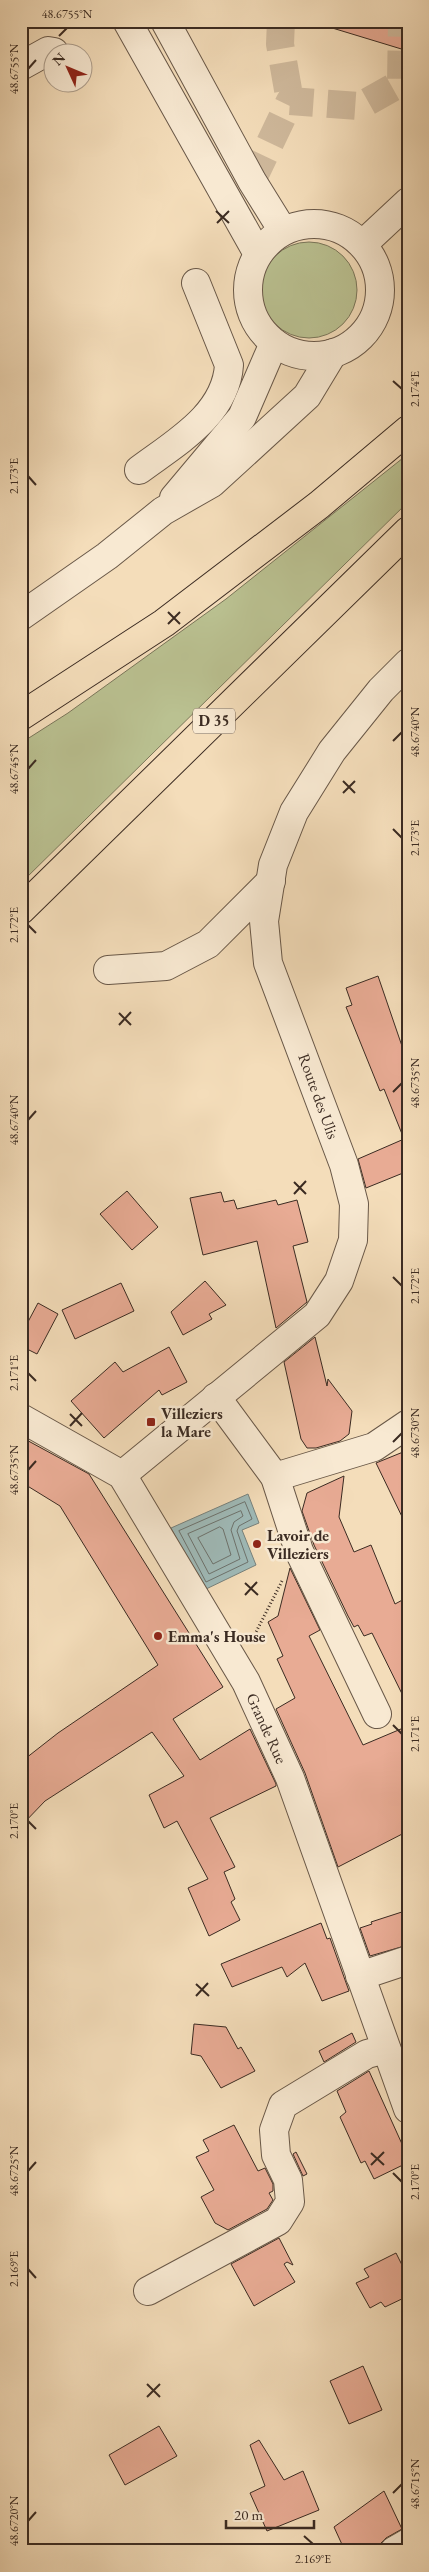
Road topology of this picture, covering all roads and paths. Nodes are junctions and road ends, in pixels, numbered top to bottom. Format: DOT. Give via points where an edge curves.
graph roads {
  1 [pos="127,21"];
  2 [pos="165,21"];
  3 [pos="42,54"];
  4 [pos="21,66"];
  5 [pos="408,202"];
  6 [pos="283,230"];
  7 [pos="363,244"];
  8 [pos="258,254"];
  9 [pos="196,283"];
  10 [pos="274,343"];
  11 [pos="333,354"];
  12 [pos="408,430"];
  13 [pos="139,470"];
  14 [pos="164,511"];
  15 [pos="408,531"];
  16 [pos="21,616"];
  17 [pos="408,663"];
  18 [pos="21,716"];
  19 [pos="270,881"];
  20 [pos="21,910"];
  21 [pos="108,970"];
  22 [pos="216,1397"];
  23 [pos="21,1418"];
  24 [pos="408,1424"];
  25 [pos="122,1475"];
  26 [pos="275,1477"];
  27 [pos="299,1551"];
  28 [pos="246,1682"];
  29 [pos="377,1714"];
  30 [pos="408,1960"];
  31 [pos="360,1976"];
  32 [pos="386,2048"];
  33 [pos="408,2109"];
  34 [pos="148,2291"];
  35 [pos="408,2543"];
  36 [pos="394,2551"];
  1 -- 8 [label="street"];
  2 -- 6 [label="street" via="252,181"];
  3 -- 4 [label="street"];
  5 -- 7 [label="street"];
  6 -- 7 [label="street" via="304,224 325,224 346,231"];
  6 -- 8 [label="street"];
  7 -- 11 [label="street" via="374,260 380,278 380,298 375,316 358,339"];
  8 -- 10 [label="street" via="250,272 251,312 260,329"];
  9 -- 13 [label="street" via="229,365 228,378 222,394 194,428"];
  10 -- 11 [label="street" via="292,352 313,356"];
  10 -- 14 [label="street" via="242,417"];
  11 -- 14 [label="street" via="307,396 212,483"];
  12 -- 18 [label="main road" via="319,505 164,623"];
  14 -- 16 [label="street" via="107,556"];
  15 -- 20 [label="main road, D 35"];
  17 -- 19 [label="street, Route des Ulis" via="381,690 332,751 294,812"];
  19 -- 21 [label="street" via="208,944 166,966"];
  19 -- 22 [label="street, Route des Ulis" via="264,921 268,963 344,1164 354,1204 353,1240 339,1281 317,1315"];
  22 -- 25 [label="street, Route des Ulis"];
  22 -- 26 [label="street"];
  23 -- 25 [label="street, Grande Rue"];
  24 -- 26 [label="street" via="374,1447"];
  25 -- 28 [label="street, Grande Rue"];
  26 -- 27 [label="street"];
  27 -- 28 [label="path" via="262,1617 248,1650"];
  27 -- 29 [label="street"];
  28 -- 31 [label="street, Grande Rue" via="290,1778"];
  30 -- 31 [label="street"];
  31 -- 32 [label="street, Grande Rue"];
  32 -- 33 [label="street, Grande Rue"];
  32 -- 34 [label="street" via="367,2054 283,2106 274,2130 276,2155 288,2180 290,2202 278,2221"];
  35 -- 36 [label="street"];
}
